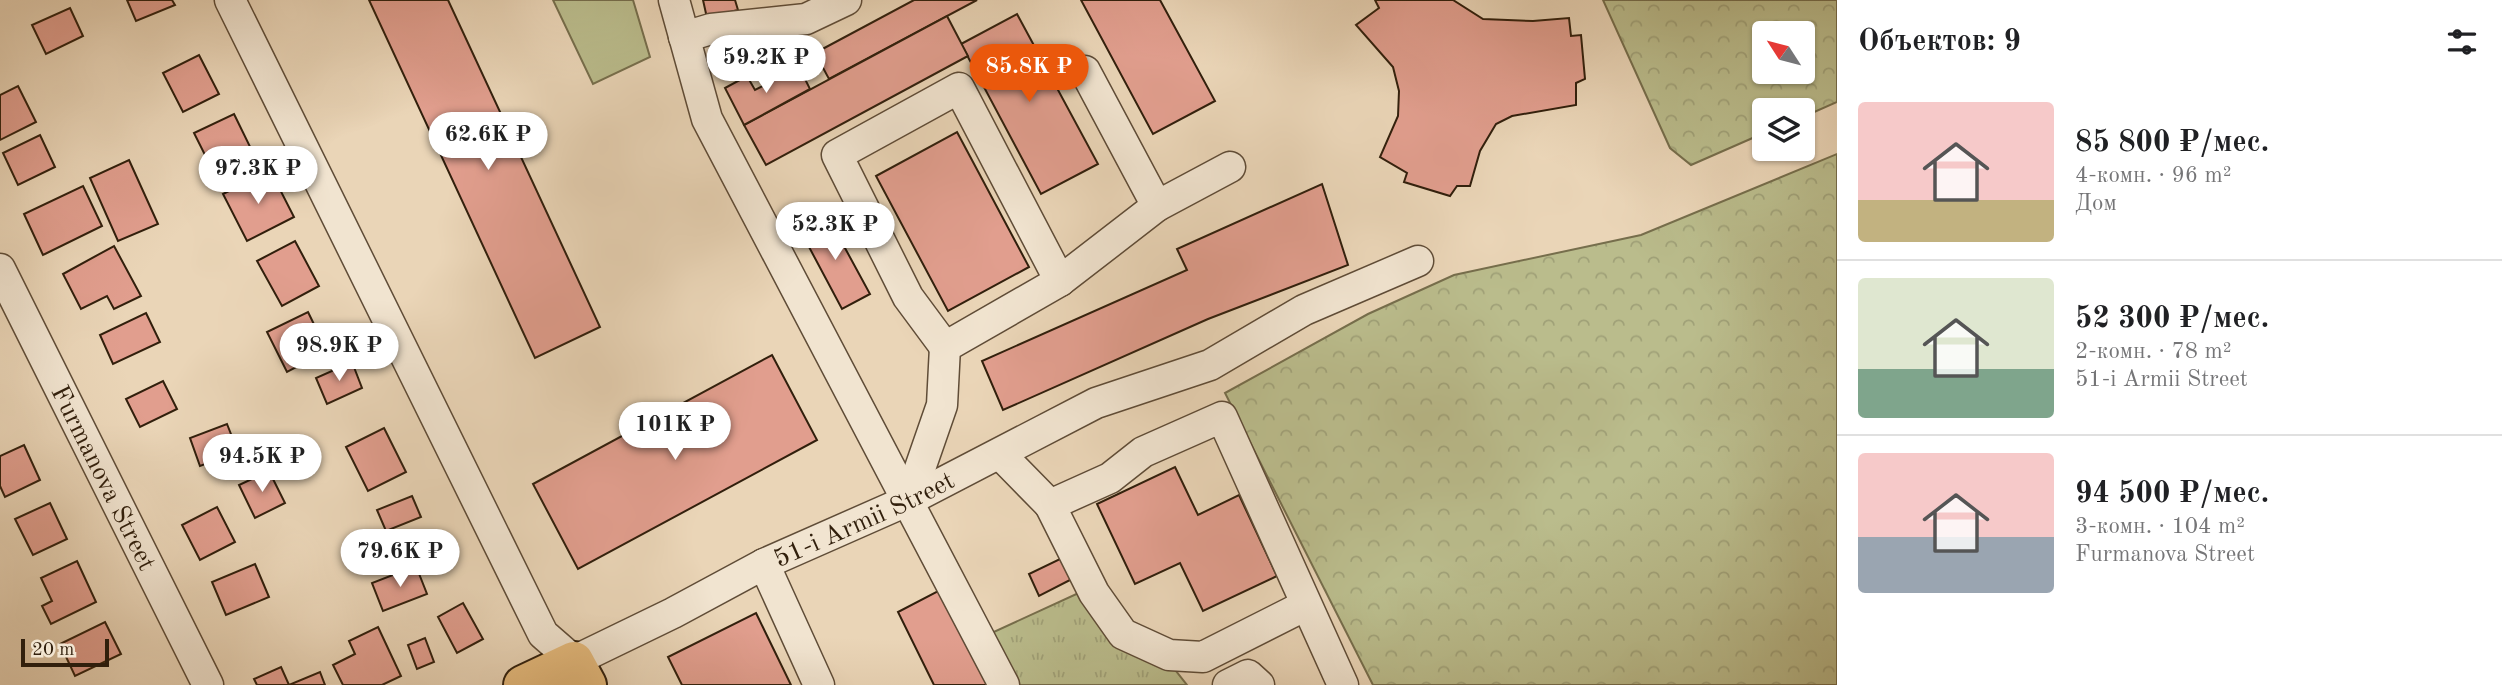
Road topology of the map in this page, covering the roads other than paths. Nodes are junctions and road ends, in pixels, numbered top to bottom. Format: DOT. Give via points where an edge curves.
graph roads {
  1 [pos="230,0"];
  2 [pos="674,0"];
  3 [pos="846,0"];
  4 [pos="803,9"];
  5 [pos="684,37"];
  6 [pos="1085,71"];
  7 [pos="1230,167"];
  8 [pos="1157,206"];
  9 [pos="1418,261"];
  10 [pos="0,269"];
  11 [pos="1060,281"];
  12 [pos="944,347"];
  13 [pos="1000,454"];
  14 [pos="909,500"];
  15 [pos="1050,505"];
  16 [pos="764,564"];
  17 [pos="1307,605"];
  18 [pos="580,673"];
  19 [pos="208,685"];
  20 [pos="523,685"];
  21 [pos="819,685"];
  22 [pos="1004,685"];
  23 [pos="1228,685"];
  24 [pos="1259,685"];
  25 [pos="1343,685"];
  1 -- 18 [label="street" via="543,634"];
  2 -- 5 [label="street"];
  3 -- 4 [label="street"];
  4 -- 5 [label="street"];
  5 -- 14 [label="street" via="707,119"];
  6 -- 8 [label="street"];
  7 -- 8 [label="street"];
  8 -- 11 [label="street"];
  9 -- 13 [label="street, 51-i Armii Street" via="1304,310 1210,365 1096,404"];
  10 -- 19 [label="street, Furmanova Street"];
  11 -- 12 [label="street"];
  11 -- 12 [label="street" via="959,88 837,155 908,298"];
  12 -- 14 [label="street" via="942,405"];
  13 -- 14 [label="street, 51-i Armii Street"];
  13 -- 15 [label="street"];
  14 -- 16 [label="street, 51-i Armii Street"];
  14 -- 22 [label="street"];
  15 -- 17 [label="street" via="1094,593 1123,634 1169,655 1203,657"];
  15 -- 17 [label="street" via="1110,478 1143,452 1222,417"];
  16 -- 18 [label="street, 51-i Armii Street" via="673,613"];
  16 -- 21 [label="street"];
  17 -- 25 [label="street"];
  18 -- 20 [label="main road, 51-i Armii Street"];
  23 -- 24 [label="street" via="1248,675"];
}
